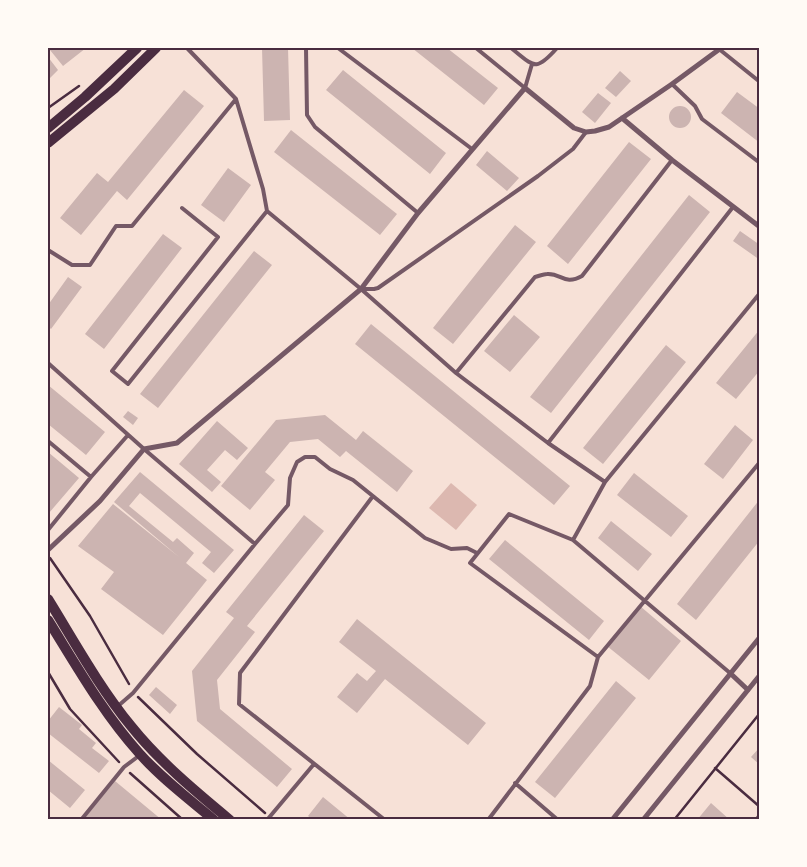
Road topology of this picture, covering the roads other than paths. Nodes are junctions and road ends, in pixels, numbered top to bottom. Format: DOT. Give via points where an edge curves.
graph roads {
  1 [pos="136,48"];
  2 [pos="156,48"];
  3 [pos="187,48"];
  4 [pos="306,48"];
  5 [pos="338,48"];
  6 [pos="476,48"];
  7 [pos="511,48"];
  8 [pos="556,48"];
  9 [pos="720,48"];
  10 [pos="532,64"];
  11 [pos="760,82"];
  12 [pos="672,84"];
  13 [pos="525,88"];
  14 [pos="236,99"];
  15 [pos="622,118"];
  16 [pos="48,128"];
  17 [pos="586,132"];
  18 [pos="48,143"];
  19 [pos="472,149"];
  20 [pos="672,160"];
  21 [pos="760,163"];
  22 [pos="733,207"];
  23 [pos="182,208"];
  24 [pos="267,211"];
  25 [pos="418,213"];
  26 [pos="760,227"];
  27 [pos="48,250"];
  28 [pos="361,289"];
  29 [pos="760,293"];
  30 [pos="48,363"];
  31 [pos="456,373"];
  32 [pos="128,435"];
  33 [pos="48,441"];
  34 [pos="548,442"];
  35 [pos="144,450"];
  36 [pos="760,462"];
  37 [pos="91,477"];
  38 [pos="605,482"];
  39 [pos="373,496"];
  40 [pos="48,530"];
  41 [pos="573,540"];
  42 [pos="255,544"];
  43 [pos="48,550"];
  44 [pos="477,553"];
  45 [pos="48,599"];
  46 [pos="643,601"];
  47 [pos="48,620"];
  48 [pos="760,637"];
  49 [pos="598,657"];
  50 [pos="730,673"];
  51 [pos="760,675"];
  52 [pos="748,690"];
  53 [pos="116,708"];
  54 [pos="140,754"];
  55 [pos="314,764"];
  56 [pos="515,783"];
  57 [pos="760,815"];
  58 [pos="269,818"];
  59 [pos="213,819"];
  60 [pos="81,820"];
  61 [pos="230,820"];
  62 [pos="385,820"];
  63 [pos="488,820"];
  64 [pos="558,820"];
  65 [pos="612,820"];
  66 [pos="643,820"];
  67 [pos="756,820"];
  1 -- 16 [label="main road"];
  2 -- 18 [label="main road" via="114,89"];
  3 -- 14 [label="lane"];
  4 -- 25 [label="lane" via="307,114 315,127"];
  5 -- 19 [label="lane"];
  6 -- 13 [label="lane"];
  7 -- 10 [label="lane"];
  8 -- 10 [label="lane" via="545,61"];
  9 -- 11 [label="lane"];
  9 -- 12 [label="street"];
  10 -- 13 [label="lane"];
  12 -- 15 [label="street"];
  12 -- 21 [label="lane" via="695,106 702,119"];
  13 -- 17 [label="street" via="574,128"];
  13 -- 19 [label="street"];
  14 -- 24 [label="lane"];
  14 -- 27 [label="lane" via="132,226 116,226 90,265 72,265"];
  15 -- 17 [label="street" via="609,127"];
  15 -- 20 [label="street"];
  17 -- 28 [label="lane" via="574,149 394,277 374,289"];
  19 -- 25 [label="street"];
  20 -- 22 [label="street"];
  20 -- 31 [label="lane" via="582,276 576,280 549,274 535,277"];
  22 -- 26 [label="street"];
  22 -- 34 [label="lane"];
  23 -- 24 [label="lane" via="218,237 112,371 128,384"];
  24 -- 28 [label="lane"];
  25 -- 28 [label="street"];
  28 -- 31 [label="lane"];
  28 -- 35 [label="street" via="177,443"];
  29 -- 38 [label="lane"];
  30 -- 32 [label="lane"];
  31 -- 34 [label="lane"];
  32 -- 35 [label="lane"];
  32 -- 37 [label="lane"];
  33 -- 37 [label="lane"];
  34 -- 38 [label="lane"];
  35 -- 42 [label="lane"];
  35 -- 43 [label="street" via="100,501"];
  36 -- 46 [label="lane"];
  37 -- 40 [label="lane"];
  38 -- 41 [label="lane"];
  39 -- 42 [label="lane" via="315,457 305,457 292,470 288,505"];
  39 -- 44 [label="lane" via="425,538 451,549 467,548"];
  39 -- 55 [label="lane" via="240,673 238,704"];
  41 -- 44 [label="lane" via="509,514"];
  41 -- 46 [label="lane"];
  42 -- 53 [label="lane" via="133,692"];
  44 -- 49 [label="lane" via="470,563"];
  45 -- 53 [label="main road"];
  46 -- 49 [label="lane"];
  46 -- 50 [label="lane"];
  47 -- 54 [label="main road" via="105,710"];
  48 -- 50 [label="street"];
  49 -- 56 [label="lane" via="590,686"];
  50 -- 52 [label="street"];
  50 -- 65 [label="street"];
  51 -- 52 [label="street"];
  52 -- 66 [label="street"];
  53 -- 61 [label="main road" via="162,761"];
  54 -- 59 [label="main road"];
  54 -- 60 [label="lane" via="124,767"];
  55 -- 58 [label="lane"];
  55 -- 62 [label="lane"];
  56 -- 63 [label="lane"];
  56 -- 64 [label="lane"];
  57 -- 67 [label="lane"];
}
